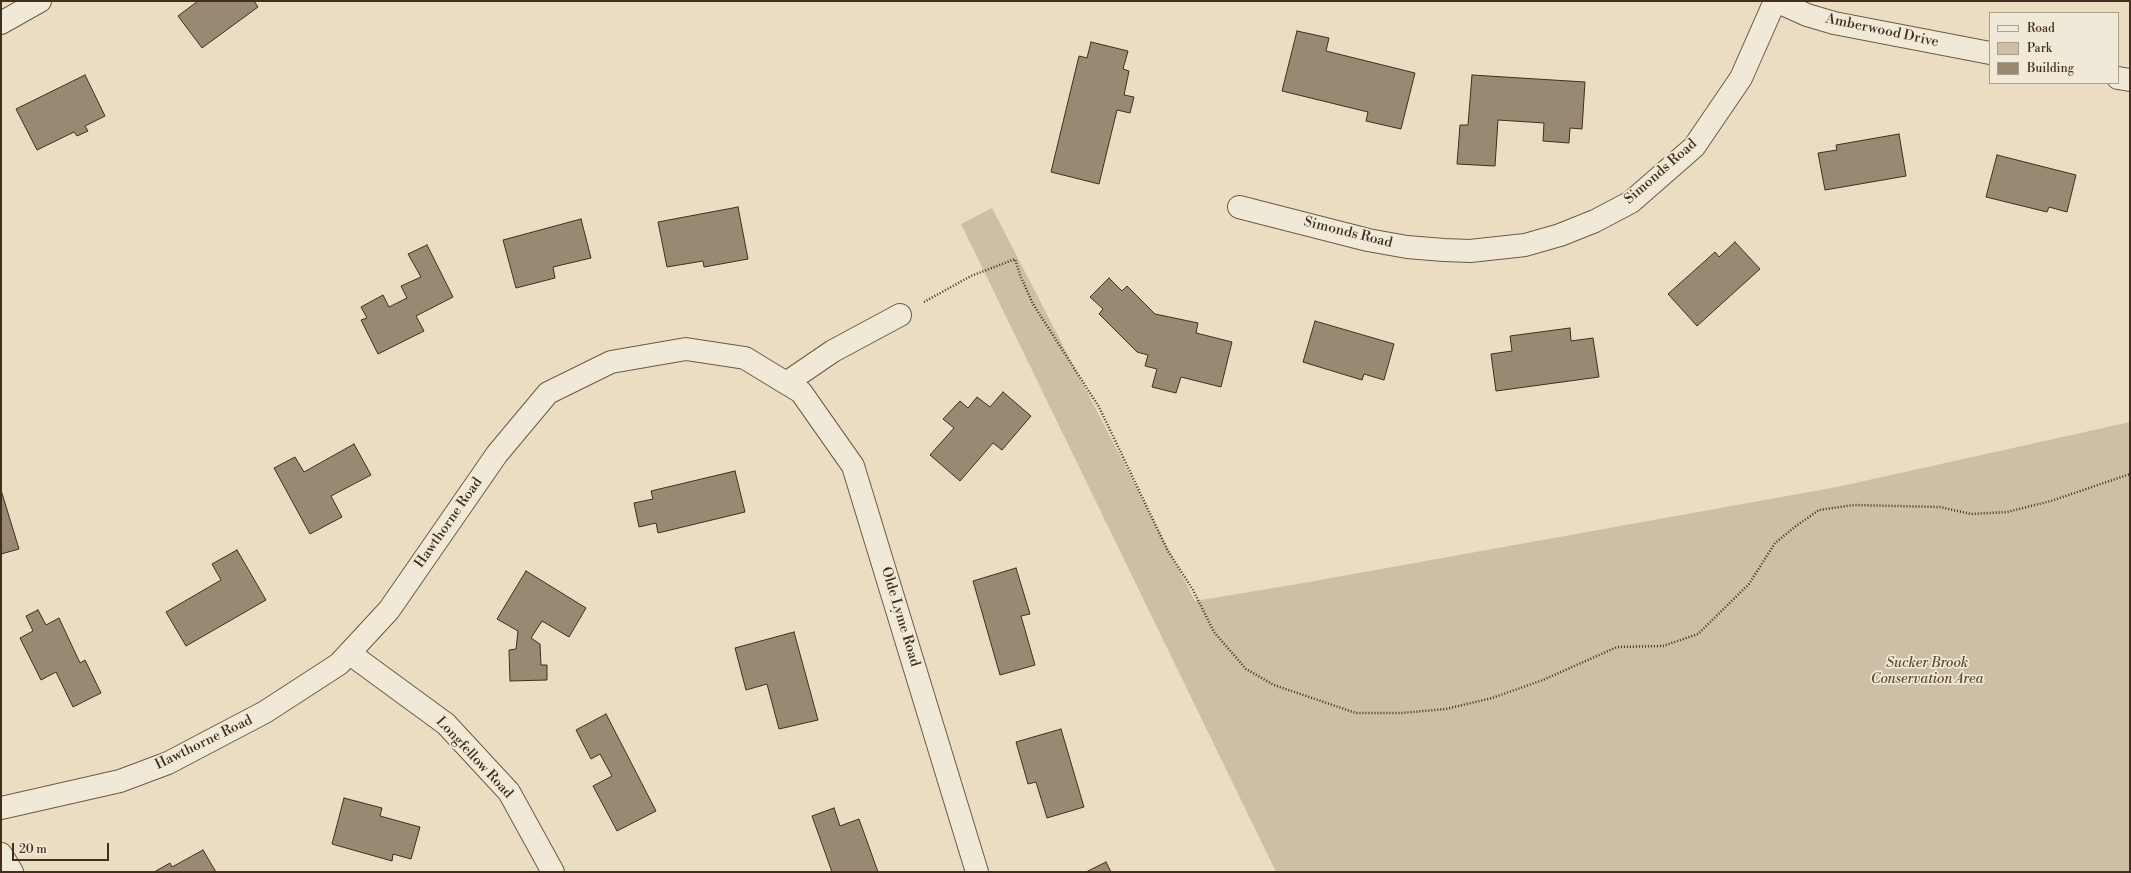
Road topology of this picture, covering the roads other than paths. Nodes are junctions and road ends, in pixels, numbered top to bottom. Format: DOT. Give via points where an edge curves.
graph roads {
  1 [pos="40,1"];
  2 [pos="1775,1"];
  3 [pos="1,23"];
  4 [pos="1989,53"];
  5 [pos="2119,78"];
  6 [pos="2130,80"];
  7 [pos="1239,207"];
  8 [pos="900,315"];
  9 [pos="786,383"];
  10 [pos="349,653"];
  11 [pos="1,808"];
  12 [pos="1,854"];
  13 [pos="12,872"];
  14 [pos="553,872"];
  15 [pos="977,872"];
  1 -- 3 [label="street"];
  2 -- 4 [label="street, Amberwood Drive" via="1834,23"];
  2 -- 7 [label="street, Simonds Road" via="1741,78 1694,147 1632,202 1595,221 1525,245 1450,251 1368,240"];
  5 -- 6 [label="street"];
  8 -- 9 [label="street" via="833,351"];
  9 -- 10 [label="street, Hawthorne Road" via="745,358 686,349 611,362 548,393 498,454 389,610"];
  9 -- 15 [label="street, Olde Lyme Road" via="801,392 853,466"];
  10 -- 11 [label="street, Hawthorne Road" via="339,664 265,712 168,763 120,781"];
  10 -- 14 [label="street, Longfellow Road" via="446,724 509,792"];
  12 -- 13 [label="street"];
}
